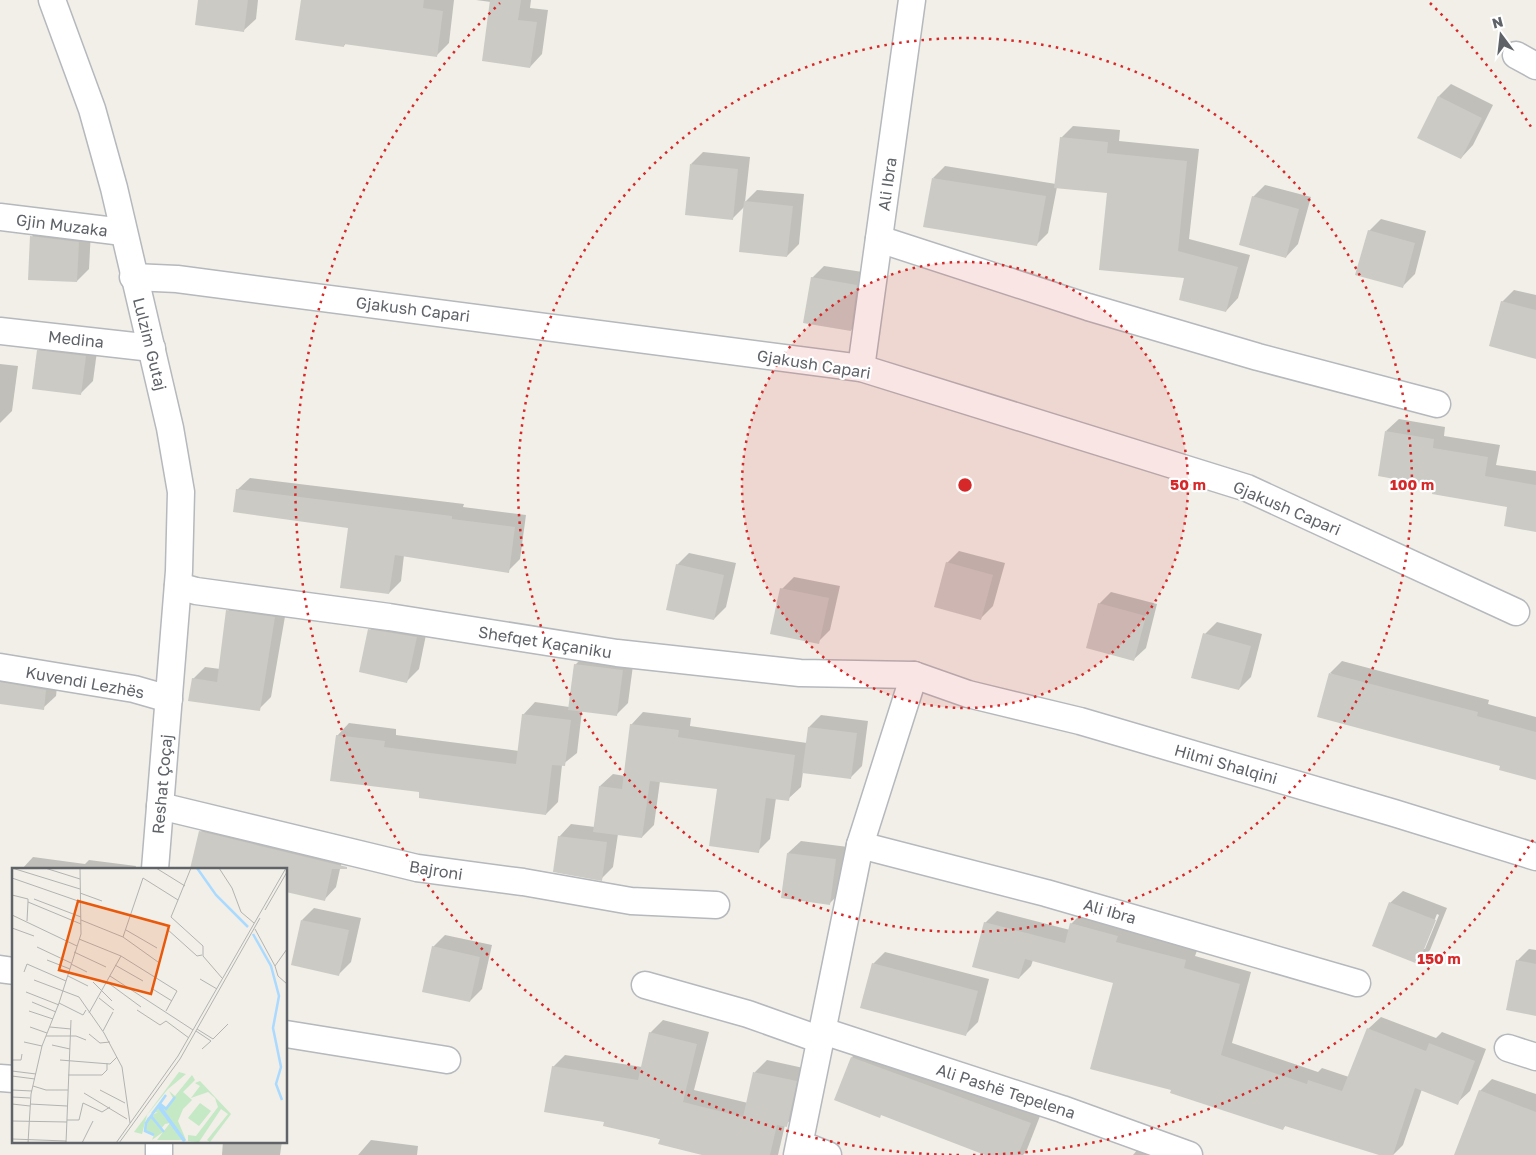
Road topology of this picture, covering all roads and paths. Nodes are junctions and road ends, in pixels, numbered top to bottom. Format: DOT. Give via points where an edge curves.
graph roads {
  1 [pos="52,0"];
  2 [pos="912,0"];
  3 [pos="0,217"];
  4 [pos="123,232"];
  5 [pos="879,238"];
  6 [pos="133,276"];
  7 [pos="0,331"];
  8 [pos="152,348"];
  9 [pos="861,368"];
  10 [pos="1437,404"];
  11 [pos="178,586"];
  12 [pos="1516,612"];
  13 [pos="0,667"];
  14 [pos="914,675"];
  15 [pos="169,699"];
  16 [pos="160,806"];
  17 [pos="860,845"];
  18 [pos="1536,857"];
  19 [pos="155,868"];
  20 [pos="716,905"];
  21 [pos="1357,984"];
  22 [pos="645,985"];
  23 [pos="288,1034"];
  24 [pos="822,1035"];
  25 [pos="1508,1048"];
  26 [pos="1536,1056"];
  27 [pos="447,1060"];
  28 [pos="159,1142"];
  29 [pos="798,1150"];
  30 [pos="160,1155"];
  31 [pos="828,1155"];
  32 [pos="1189,1155"];
  1 -- 4 [label="street, Lulzim Gutaj" via="92,109"];
  2 -- 5 [label="street, Ali Ibra"];
  3 -- 4 [label="street, Gjin Muzaka"];
  4 -- 6 [label="street, Lulzim Gutaj"];
  5 -- 9 [label="street, Ali Ibra"];
  5 -- 10 [label="street" via="1088,308"];
  6 -- 8 [label="street, Lulzim Gutaj"];
  6 -- 9 [label="street, Gjakush Capari" via="177,279"];
  7 -- 8 [label="street, Medina"];
  8 -- 11 [label="street, Lulzim Gutaj" via="181,492"];
  9 -- 12 [label="street, Gjakush Capari" via="1247,488"];
  11 -- 14 [label="street, Shefqet Kaçaniku" via="617,653 800,673"];
  11 -- 15 [label="street, Lulzim Gutaj"];
  13 -- 15 [label="street, Kuvendi Lezhës" via="134,689"];
  14 -- 17 [label="street"];
  14 -- 18 [label="street, Hilmi Shalqini" via="968,694 1080,721"];
  15 -- 16 [label="street, Reshat Çoçaj"];
  16 -- 19 [label="street, Reshat Çoçaj"];
  16 -- 20 [label="street, Bajroni" via="417,868 631,901"];
  17 -- 21 [label="street, Ali Ibra" via="1046,893"];
  17 -- 24 [label="street"];
  22 -- 24 [label="street, Ali Pashë Tepelena"];
  23 -- 27 [label="street"];
  24 -- 29 [label="street"];
  24 -- 32 [label="street, Ali Pashë Tepelena" via="1062,1109"];
  25 -- 26 [label="street"];
  28 -- 30 [label="street"];
  29 -- 31 [label="street"];
}
